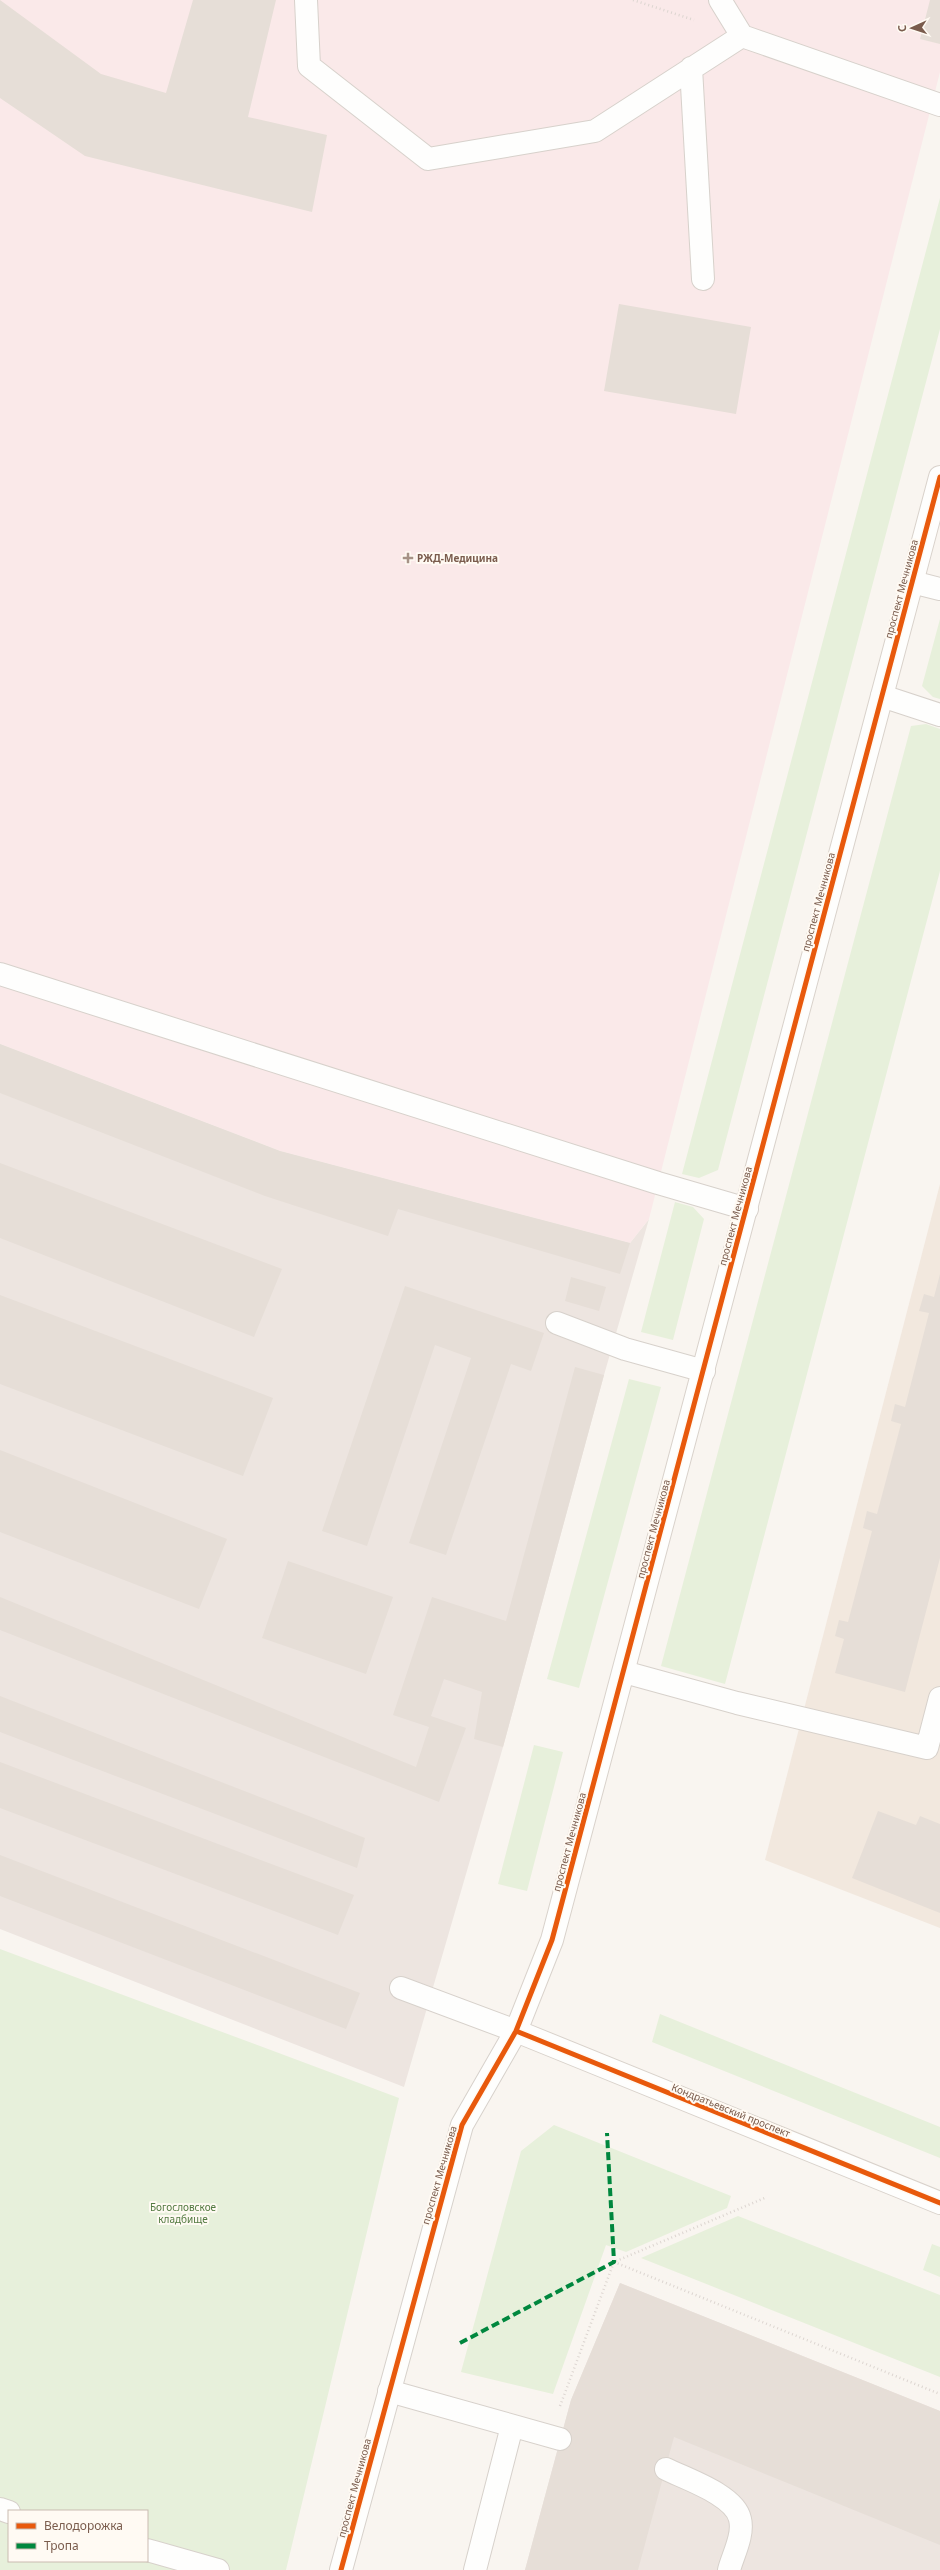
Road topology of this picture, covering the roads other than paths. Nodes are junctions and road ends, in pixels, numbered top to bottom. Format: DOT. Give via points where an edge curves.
graph roads {
  1 [pos="306,0"];
  2 [pos="720,0"];
  3 [pos="742,36"];
  4 [pos="691,68"];
  5 [pos="940,106"];
  6 [pos="702,279"];
  7 [pos="940,477"];
  8 [pos="912,582"];
  9 [pos="940,589"];
  10 [pos="882,696"];
  11 [pos="940,715"];
  12 [pos="0,974"];
  13 [pos="747,1209"];
  14 [pos="557,1323"];
  15 [pos="704,1371"];
  16 [pos="624,1672"];
  17 [pos="940,1698"];
  18 [pos="933,1751"];
  19 [pos="401,1988"];
  20 [pos="516,2031"];
  21 [pos="940,2204"];
  22 [pos="389,2391"];
  23 [pos="512,2426"];
  24 [pos="556,2438"];
  25 [pos="666,2469"];
  26 [pos="148,2550"];
  27 [pos="218,2570"];
  28 [pos="341,2570"];
  29 [pos="475,2570"];
  30 [pos="729,2570"];
  1 -- 4 [label="street" via="309,66 428,159 595,131"];
  2 -- 3 [label="street"];
  3 -- 4 [label="street"];
  3 -- 5 [label="street"];
  4 -- 6 [label="street"];
  7 -- 8 [label="street, проспект Мечникова"];
  8 -- 9 [label="street"];
  8 -- 10 [label="street, проспект Мечникова"];
  10 -- 11 [label="street"];
  10 -- 13 [label="street, проспект Мечникова"];
  12 -- 13 [label="street"];
  13 -- 15 [label="street, проспект Мечникова"];
  14 -- 15 [label="street" via="625,1349"];
  15 -- 16 [label="street, проспект Мечникова"];
  16 -- 18 [label="street" via="737,1703"];
  16 -- 20 [label="street, проспект Мечникова" via="552,1940"];
  17 -- 18 [label="street"];
  19 -- 20 [label="street, Кондратьевский проспект"];
  20 -- 21 [label="street, Кондратьевский проспект"];
  20 -- 22 [label="street, проспект Мечникова" via="462,2125"];
  22 -- 23 [label="street"];
  22 -- 28 [label="street, проспект Мечникова"];
  23 -- 24 [label="street"];
  23 -- 29 [label="street"];
  25 -- 30 [label="street" via="704,2487 733,2506 740,2519 740,2534"];
  26 -- 27 [label="street"];
}
